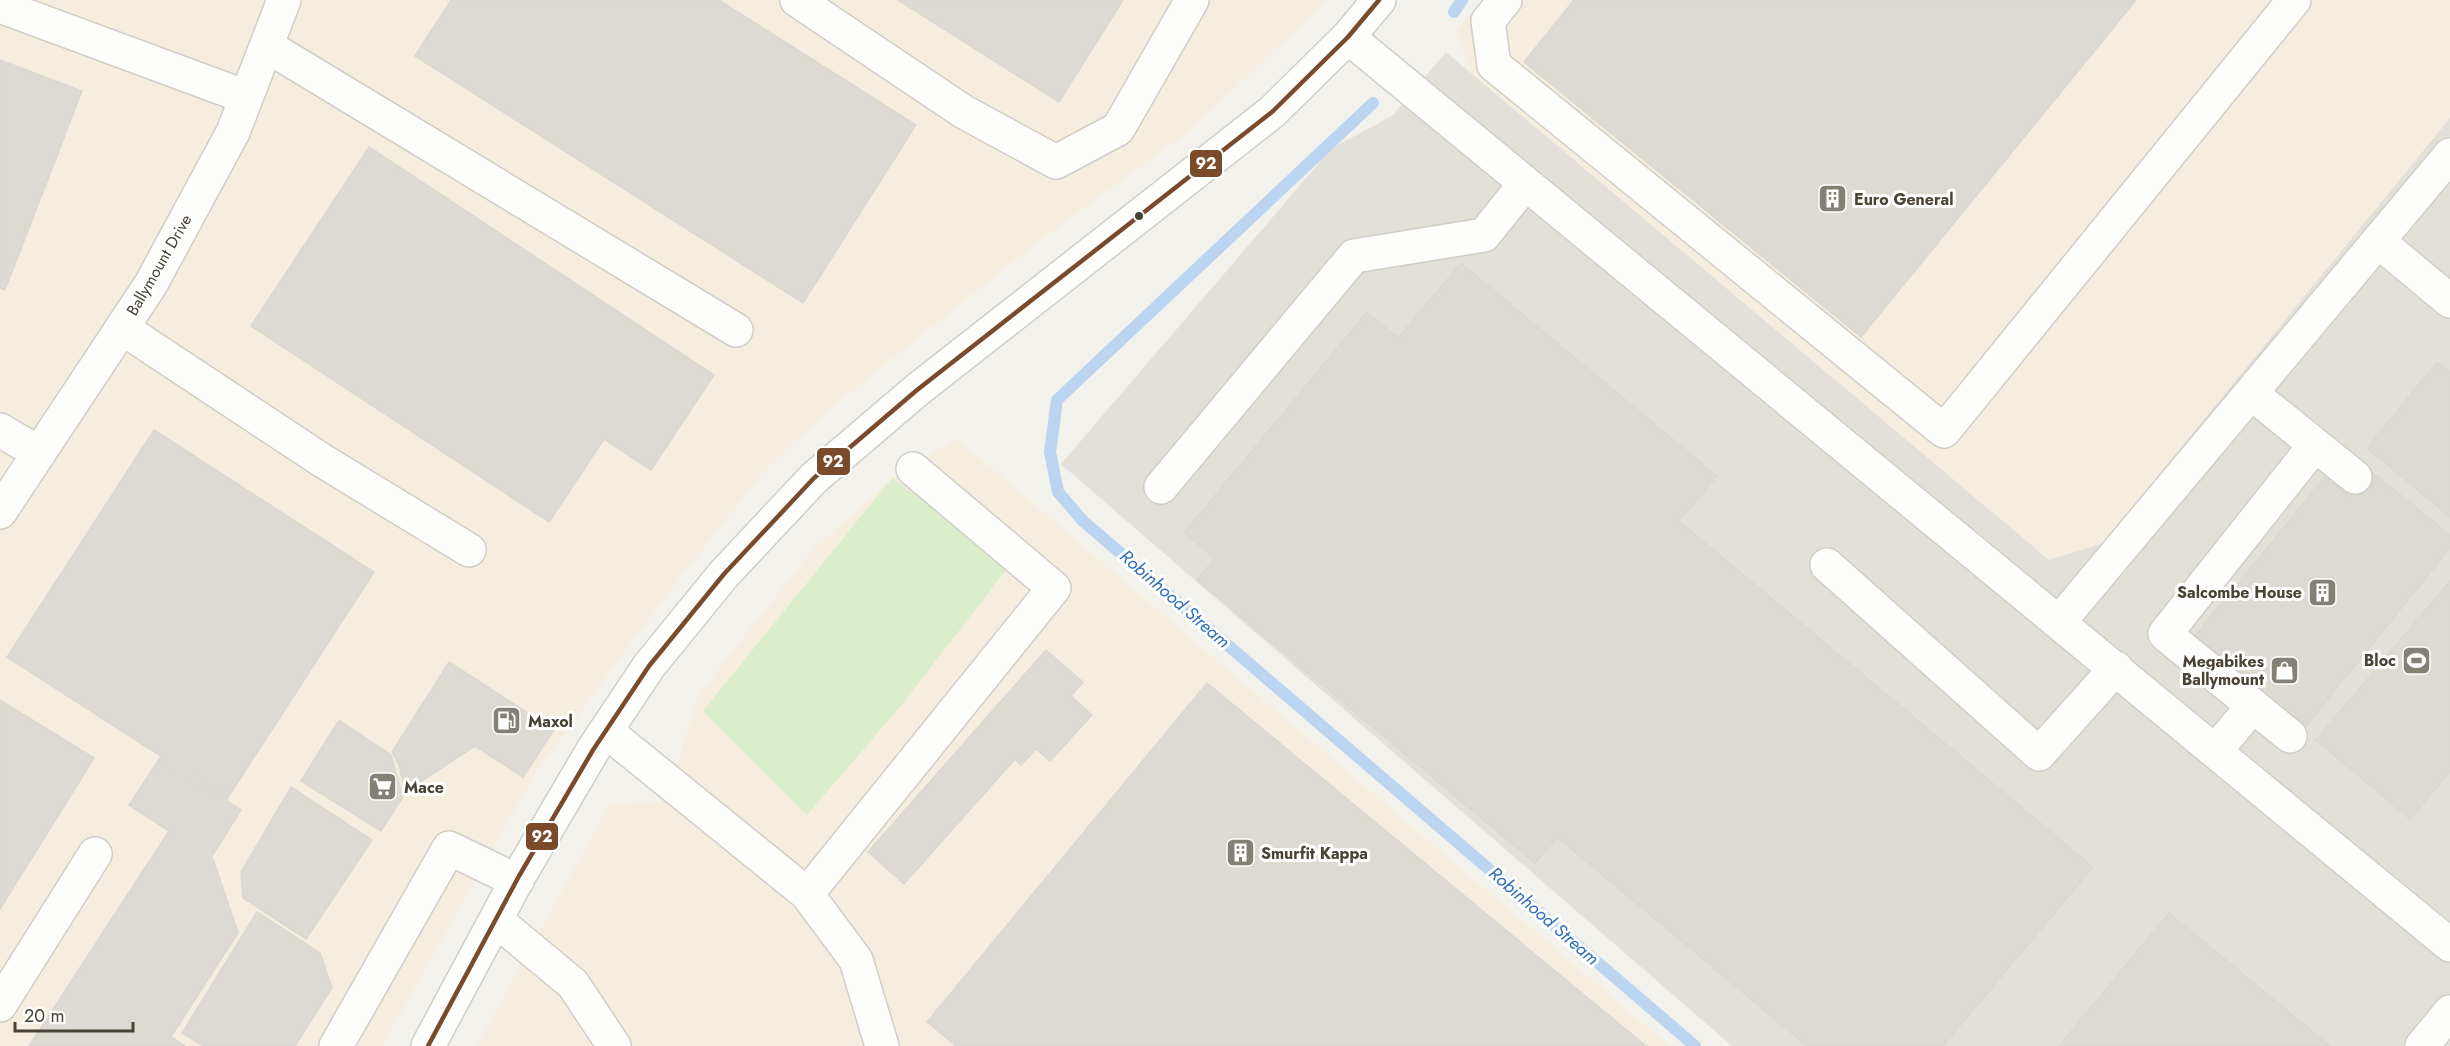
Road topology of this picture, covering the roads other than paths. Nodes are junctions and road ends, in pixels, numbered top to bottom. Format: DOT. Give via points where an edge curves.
graph roads {
  1 [pos="284,0"];
  2 [pos="797,0"];
  3 [pos="1192,0"];
  4 [pos="1379,0"];
  5 [pos="1505,0"];
  6 [pos="2294,0"];
  7 [pos="0,6"];
  8 [pos="1348,37"];
  9 [pos="267,45"];
  10 [pos="246,97"];
  11 [pos="2450,155"];
  12 [pos="1525,184"];
  13 [pos="2378,242"];
  14 [pos="2450,301"];
  15 [pos="122,328"];
  16 [pos="736,330"];
  17 [pos="2251,393"];
  18 [pos="0,430"];
  19 [pos="2315,445"];
  20 [pos="39,453"];
  21 [pos="913,469"];
  22 [pos="2355,477"];
  23 [pos="1161,488"];
  24 [pos="0,512"];
  25 [pos="469,550"];
  26 [pos="1827,565"];
  27 [pos="2060,621"];
  28 [pos="2116,668"];
  29 [pos="2253,705"];
  30 [pos="606,731"];
  31 [pos="2290,736"];
  32 [pos="2216,750"];
  33 [pos="95,854"];
  34 [pos="517,880"];
  35 [pos="807,894"];
  36 [pos="496,920"];
  37 [pos="2450,945"];
  38 [pos="0,1005"];
  39 [pos="2450,1012"];
  40 [pos="336,1046"];
  41 [pos="428,1046"];
  42 [pos="614,1046"];
  43 [pos="882,1046"];
  44 [pos="2422,1046"];
  1 -- 9 [label="street, Ballymount Drive"];
  2 -- 3 [label="street" via="964,112 1056,162 1118,129"];
  4 -- 8 [label="street"];
  5 -- 6 [label="street" via="1488,21 1494,65 1944,431"];
  7 -- 10 [label="street"];
  8 -- 12 [label="street"];
  8 -- 30 [label="street" via="1272,112 917,390 814,478 724,574 649,666"];
  9 -- 10 [label="street, Ballymount Drive"];
  9 -- 16 [label="street"];
  10 -- 15 [label="street, Ballymount Drive" via="233,132 151,284"];
  11 -- 13 [label="street"];
  12 -- 23 [label="street" via="1484,235 1354,256"];
  12 -- 27 [label="street"];
  13 -- 14 [label="street"];
  13 -- 17 [label="street"];
  15 -- 20 [label="street, Ballymount Drive"];
  15 -- 25 [label="street" via="323,461"];
  17 -- 19 [label="street"];
  17 -- 27 [label="street"];
  18 -- 20 [label="street"];
  19 -- 22 [label="street"];
  19 -- 29 [label="street" via="2165,634"];
  20 -- 24 [label="street, Ballymount Drive"];
  21 -- 35 [label="street" via="1054,588"];
  26 -- 28 [label="street" via="2039,754"];
  27 -- 28 [label="street"];
  28 -- 32 [label="street"];
  29 -- 31 [label="street"];
  29 -- 32 [label="street"];
  30 -- 34 [label="street"];
  30 -- 35 [label="street"];
  32 -- 37 [label="street"];
  33 -- 38 [label="street"];
  34 -- 36 [label="street"];
  34 -- 40 [label="street" via="449,848"];
  35 -- 43 [label="street" via="856,960"];
  36 -- 41 [label="street"];
  36 -- 42 [label="street" via="573,984"];
  39 -- 44 [label="street"];
}
